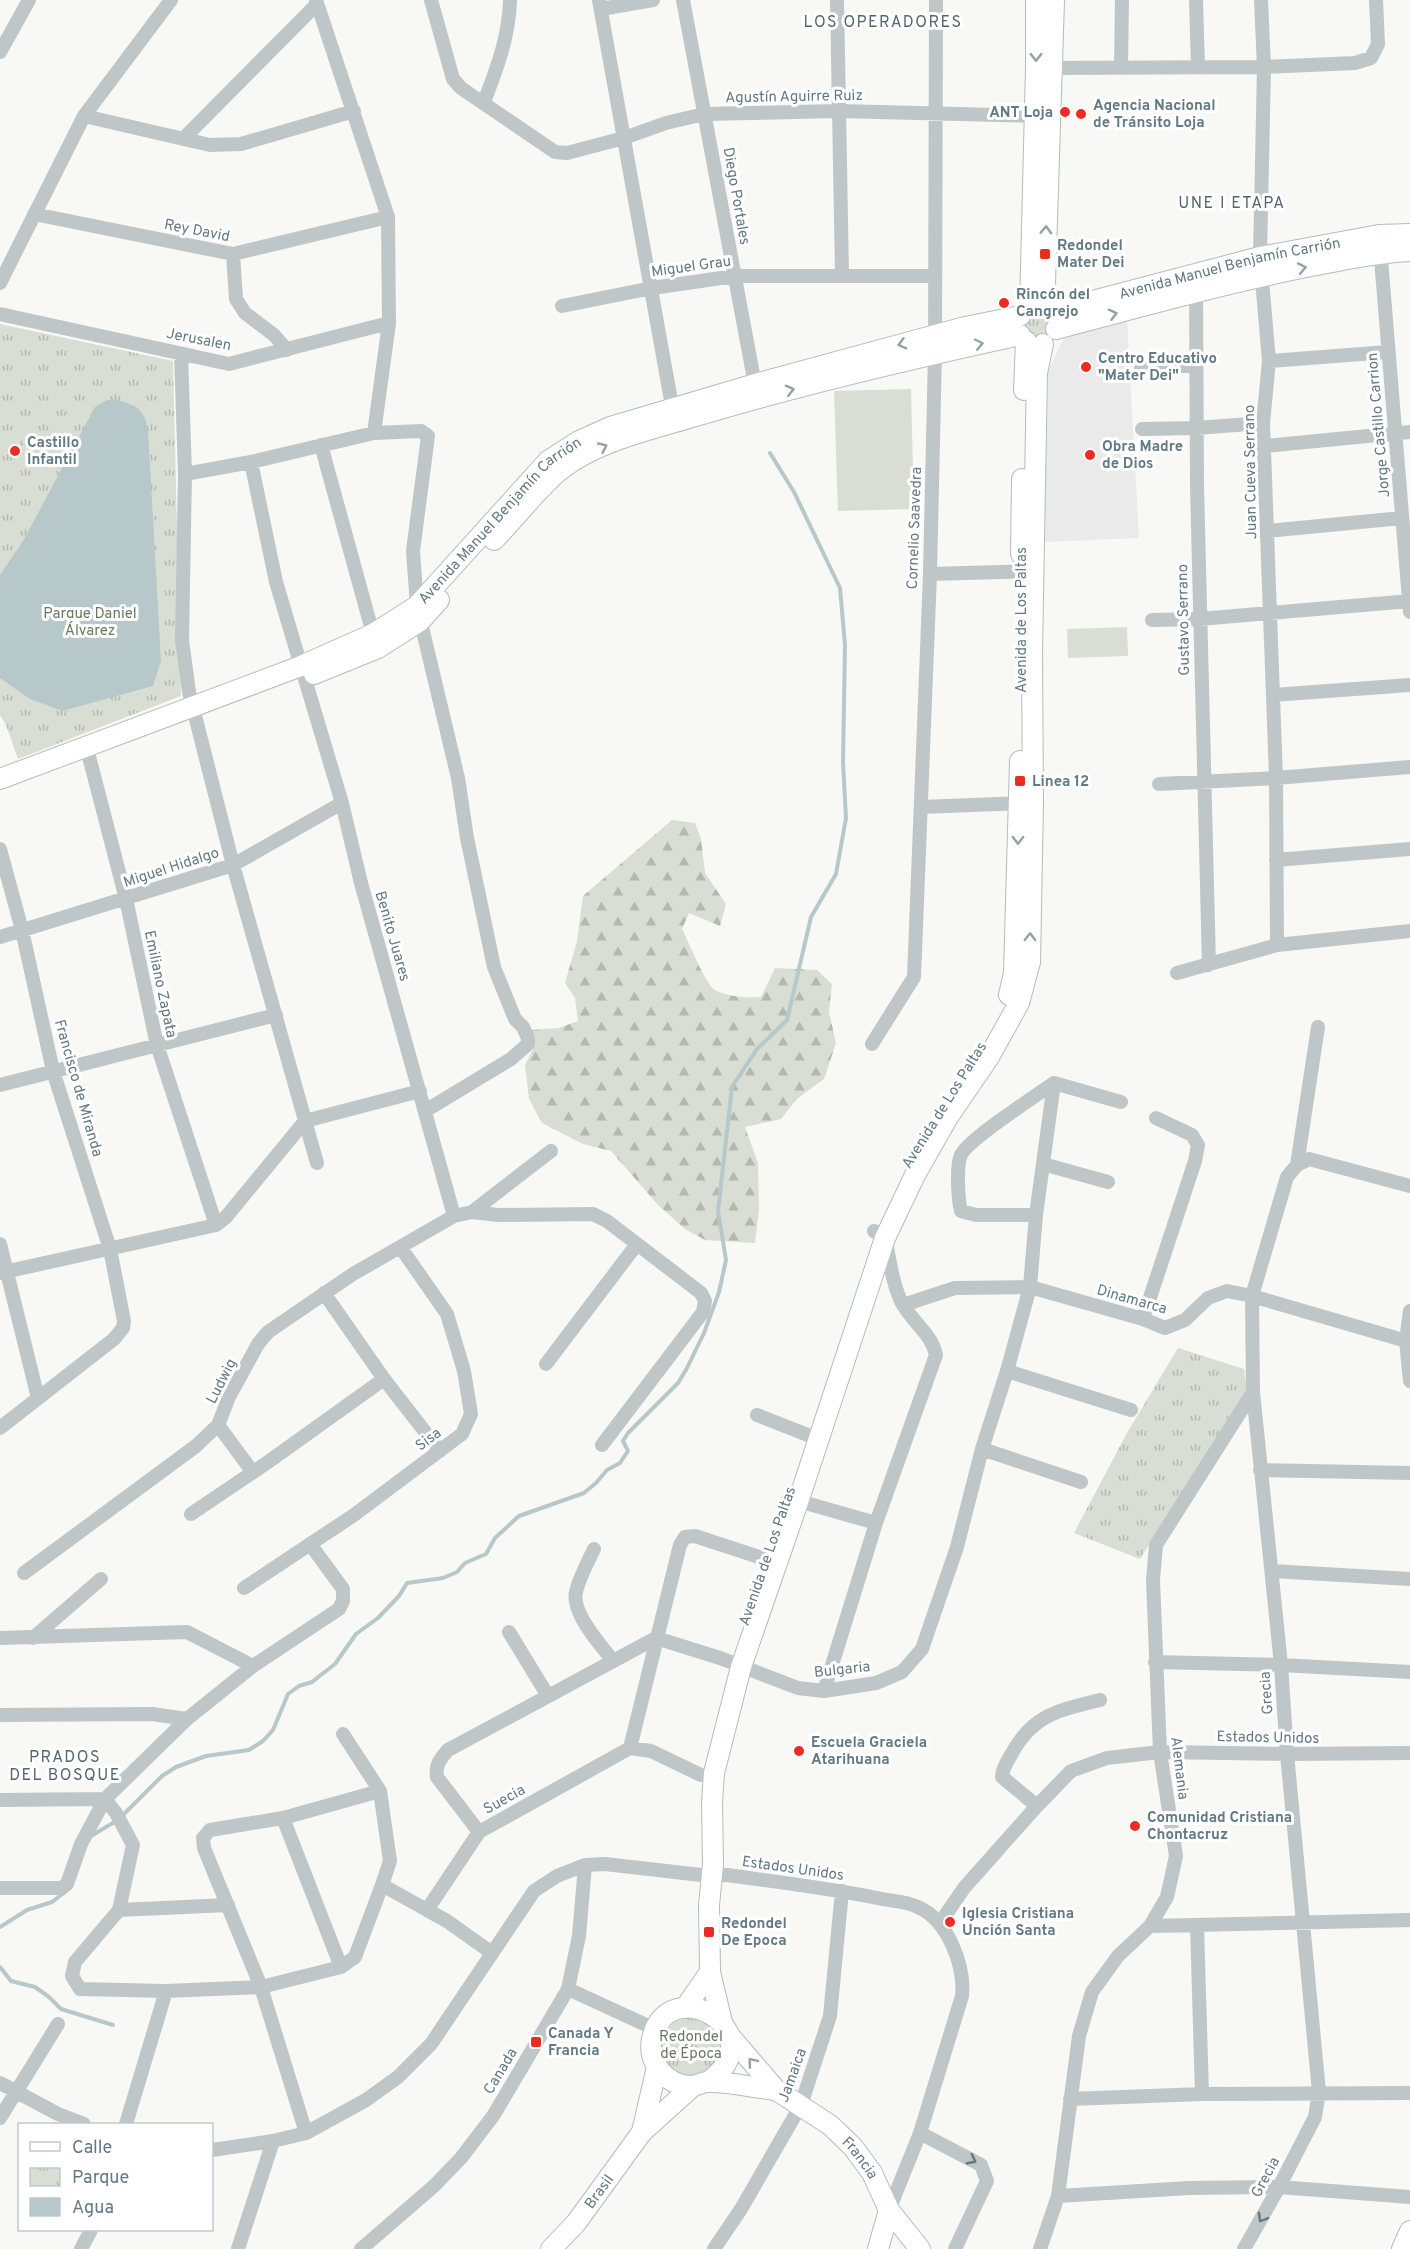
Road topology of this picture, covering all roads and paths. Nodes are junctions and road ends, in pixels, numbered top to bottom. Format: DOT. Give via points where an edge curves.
graph roads {
  1 [pos="29,0"];
  2 [pos="171,0"];
  3 [pos="431,0"];
  4 [pos="510,0"];
  5 [pos="653,0"];
  6 [pos="683,0"];
  7 [pos="837,0"];
  8 [pos="936,0"];
  9 [pos="1036,0"];
  10 [pos="1054,0"];
  11 [pos="1122,0"];
  12 [pos="1196,0"];
  13 [pos="1261,0"];
  14 [pos="1376,0"];
  15 [pos="316,2"];
  16 [pos="600,5"];
  17 [pos="0,52"];
  18 [pos="1197,67"];
  19 [pos="1053,68"];
  20 [pos="1121,68"];
  21 [pos="1264,68"];
  22 [pos="484,102"];
  23 [pos="354,111"];
  24 [pos="839,111"];
  25 [pos="936,113"];
  26 [pos="704,114"];
  27 [pos="84,116"];
  28 [pos="1042,116"];
  29 [pos="624,138"];
  30 [pos="183,139"];
  31 [pos="34,214"];
  32 [pos="388,217"];
  33 [pos="1410,234"];
  34 [pos="1380,244"];
  35 [pos="1410,251"];
  36 [pos="233,254"];
  37 [pos="1260,266"];
  38 [pos="842,274"];
  39 [pos="735,276"];
  40 [pos="934,276"];
  41 [pos="0,283"];
  42 [pos="1196,283"];
  43 [pos="652,288"];
  44 [pos="562,306"];
  45 [pos="0,314"];
  46 [pos="389,323"];
  47 [pos="1037,324"];
  48 [pos="935,344"];
  49 [pos="287,350"];
  50 [pos="1388,352"];
  51 [pos="181,354"];
  52 [pos="1269,361"];
  53 [pos="1196,365"];
  54 [pos="1141,369"];
  55 [pos="757,391"];
  56 [pos="673,415"];
  57 [pos="1263,423"];
  58 [pos="1196,428"];
  59 [pos="1142,429"];
  60 [pos="1403,432"];
  61 [pos="374,433"];
  62 [pos="321,445"];
  63 [pos="1265,447"];
  64 [pos="251,462"];
  65 [pos="185,474"];
  66 [pos="1402,518"];
  67 [pos="1268,531"];
  68 [pos="1028,570"];
  69 [pos="930,574"];
  70 [pos="1410,605"];
  71 [pos="1269,613"];
  72 [pos="418,614"];
  73 [pos="1200,619"];
  74 [pos="1152,620"];
  75 [pos="373,634"];
  76 [pos="303,672"];
  77 [pos="1410,685"];
  78 [pos="1273,695"];
  79 [pos="194,713"];
  80 [pos="88,751"];
  81 [pos="1410,767"];
  82 [pos="1276,778"];
  83 [pos="0,779"];
  84 [pos="1203,782"];
  85 [pos="1159,784"];
  86 [pos="0,792"];
  87 [pos="342,803"];
  88 [pos="1026,803"];
  89 [pos="921,807"];
  90 [pos="0,849"];
  91 [pos="1410,849"];
  92 [pos="1276,860"];
  93 [pos="233,865"];
  94 [pos="126,899"];
  95 [pos="22,930"];
  96 [pos="1410,931"];
  97 [pos="0,937"];
  98 [pos="1277,945"];
  99 [pos="1209,965"];
  100 [pos="1177,973"];
  101 [pos="276,1015"];
  102 [pos="1318,1027"];
  103 [pos="872,1044"];
  104 [pos="157,1045"];
  105 [pos="54,1071"];
  106 [pos="1054,1083"];
  107 [pos="0,1085"];
  108 [pos="420,1091"];
  109 [pos="1121,1102"];
  110 [pos="425,1111"];
  111 [pos="1156,1118"];
  112 [pos="306,1121"];
  113 [pos="551,1151"];
  114 [pos="317,1163"];
  115 [pos="1043,1164"];
  116 [pos="1298,1165"];
  117 [pos="1108,1182"];
  118 [pos="1410,1186"];
  119 [pos="472,1212"];
  120 [pos="1036,1215"];
  121 [pos="454,1216"];
  122 [pos="216,1225"];
  123 [pos="880,1235"];
  124 [pos="0,1244"];
  125 [pos="637,1244"];
  126 [pos="400,1248"];
  127 [pos="110,1249"];
  128 [pos="4,1273"];
  129 [pos="1030,1287"];
  130 [pos="324,1293"];
  131 [pos="1252,1296"];
  132 [pos="903,1305"];
  133 [pos="1410,1311"];
  134 [pos="1143,1319"];
  135 [pos="1408,1341"];
  136 [pos="546,1364"];
  137 [pos="1007,1371"];
  138 [pos="384,1378"];
  139 [pos="1410,1381"];
  140 [pos="1253,1392"];
  141 [pos="38,1398"];
  142 [pos="1131,1410"];
  143 [pos="757,1415"];
  144 [pos="218,1425"];
  145 [pos="0,1428"];
  146 [pos="813,1437"];
  147 [pos="602,1445"];
  148 [pos="982,1449"];
  149 [pos="440,1451"];
  150 [pos="1260,1470"];
  151 [pos="252,1471"];
  152 [pos="1410,1473"];
  153 [pos="1081,1482"];
  154 [pos="793,1500"];
  155 [pos="191,1514"];
  156 [pos="876,1523"];
  157 [pos="310,1544"];
  158 [pos="594,1549"];
  159 [pos="772,1561"];
  160 [pos="1272,1571"];
  161 [pos="24,1573"];
  162 [pos="100,1579"];
  163 [pos="1410,1579"];
  164 [pos="244,1588"];
  165 [pos="509,1632"];
  166 [pos="0,1638"];
  167 [pos="33,1638"];
  168 [pos="656,1638"];
  169 [pos="613,1661"];
  170 [pos="1155,1662"];
  171 [pos="735,1665"];
  172 [pos="1281,1665"];
  173 [pos="253,1666"];
  174 [pos="1410,1672"];
  175 [pos="824,1691"];
  176 [pos="548,1696"];
  177 [pos="1100,1700"];
  178 [pos="0,1715"];
  179 [pos="187,1719"];
  180 [pos="343,1734"];
  181 [pos="630,1748"];
  182 [pos="1160,1752"];
  183 [pos="1410,1753"];
  184 [pos="1287,1754"];
  185 [pos="701,1774"];
  186 [pos="380,1791"];
  187 [pos="105,1799"];
  188 [pos="0,1800"];
  189 [pos="1037,1806"];
  190 [pos="283,1818"];
  191 [pos="479,1832"];
  192 [pos="585,1865"];
  193 [pos="711,1876"];
  194 [pos="382,1885"];
  195 [pos="0,1888"];
  196 [pos="842,1891"];
  197 [pos="228,1905"];
  198 [pos="119,1910"];
  199 [pos="427,1910"];
  200 [pos="1410,1920"];
  201 [pos="940,1923"];
  202 [pos="1305,1924"];
  203 [pos="1197,1925"];
  204 [pos="1150,1926"];
  205 [pos="492,1953"];
  206 [pos="341,1967"];
  207 [pos="710,1971"];
  208 [pos="261,1987"];
  209 [pos="568,1989"];
  210 [pos="166,1991"];
  211 [pos="686,2008"];
  212 [pos="58,2024"];
  213 [pos="725,2028"];
  214 [pos="655,2029"];
  215 [pos="657,2067"];
  216 [pos="0,2083"];
  217 [pos="701,2084"];
  218 [pos="776,2090"];
  219 [pos="16,2091"];
  220 [pos="1319,2092"];
  221 [pos="1410,2093"];
  222 [pos="1202,2094"];
  223 [pos="1070,2099"];
  224 [pos="801,2104"];
  225 [pos="0,2118"];
  226 [pos="81,2123"];
  227 [pos="126,2123"];
  228 [pos="642,2132"];
  229 [pos="306,2133"];
  230 [pos="920,2133"];
  231 [pos="273,2141"];
  232 [pos="213,2150"];
  233 [pos="1279,2187"];
  234 [pos="1058,2196"];
  235 [pos="1410,2197"];
  236 [pos="889,2210"];
  237 [pos="90,2231"];
  238 [pos="1410,2231"];
  239 [pos="81,2249"];
  240 [pos="238,2249"];
  241 [pos="361,2249"];
  242 [pos="551,2249"];
  243 [pos="714,2249"];
  244 [pos="878,2249"];
  245 [pos="920,2249"];
  246 [pos="956,2249"];
  247 [pos="1040,2249"];
  248 [pos="1244,2249"];
  249 [pos="1401,2249"];
  1 -- 17 [label="street"];
  2 -- 27 [label="street"];
  3 -- 22 [label="street" via="453,79"];
  4 -- 22 [label="street" via="502,55"];
  5 -- 16 [label="street"];
  6 -- 26 [label="street, Diego Portales"];
  7 -- 24 [label="street"];
  8 -- 25 [label="street, Cornelio Saavedra"];
  9 -- 28 [label="main road, Avenida de Los Paltas, one-way" via="1036,68"];
  10 -- 19 [label="main road, Avenida de Los Paltas"];
  11 -- 20 [label="street"];
  12 -- 18 [label="street"];
  13 -- 21 [label="street, Juan Cueva Serrano"];
  14 -- 21 [label="street" via="1378,44 1371,58 1355,63"];
  15 -- 23 [label="street"];
  15 -- 30 [label="street"];
  16 -- 29 [label="street"];
  18 -- 20 [label="street"];
  18 -- 21 [label="street"];
  19 -- 20 [label="street"];
  19 -- 28 [label="main road, Avenida de Los Paltas"];
  21 -- 37 [label="street, Juan Cueva Serrano"];
  22 -- 29 [label="street, Agustín Aguirre Ruiz" via="555,152 567,153"];
  23 -- 30 [label="street" via="241,144 210,145"];
  23 -- 32 [label="street"];
  24 -- 25 [label="street, Agustín Aguirre Ruiz"];
  24 -- 26 [label="street, Agustín Aguirre Ruiz"];
  24 -- 38 [label="street"];
  25 -- 28 [label="street, Agustín Aguirre Ruiz"];
  25 -- 40 [label="street, Cornelio Saavedra"];
  26 -- 29 [label="street, Agustín Aguirre Ruiz"];
  26 -- 39 [label="street, Diego Portales"];
  27 -- 30 [label="street"];
  27 -- 31 [label="street"];
  28 -- 47 [label="main road, Avenida de Los Paltas" via="1045,283"];
  29 -- 43 [label="street"];
  31 -- 36 [label="street, Rey David"];
  31 -- 41 [label="street"];
  32 -- 36 [label="street, Rey David"];
  32 -- 46 [label="street"];
  33 -- 34 [label="main road, Avenida Manuel Benjamín Carrión"];
  34 -- 35 [label="main road, Avenida Manuel Benjamín Carrión"];
  34 -- 37 [label="main road, Avenida Manuel Benjamín Carrión"];
  34 -- 50 [label="street, Jorge Castillo Carrion"];
  36 -- 49 [label="street" via="236,299 245,314"];
  37 -- 42 [label="main road, Avenida Manuel Benjamín Carrión"];
  37 -- 52 [label="street, Juan Cueva Serrano"];
  38 -- 39 [label="street, Miguel Grau"];
  38 -- 40 [label="street, Miguel Grau"];
  39 -- 43 [label="street, Miguel Grau"];
  39 -- 55 [label="street, Diego Portales"];
  40 -- 48 [label="street, Cornelio Saavedra"];
  42 -- 47 [label="main road, Avenida Manuel Benjamín Carrión"];
  42 -- 53 [label="street, Gustavo Serrano"];
  43 -- 44 [label="street, Miguel Grau"];
  43 -- 56 [label="street"];
  45 -- 51 [label="street, Jerusalen"];
  46 -- 49 [label="street, Jerusalen"];
  46 -- 61 [label="street"];
  47 -- 48 [label="main road, Avenida Manuel Benjamín Carrión"];
  47 -- 68 [label="main road, Avenida de Los Paltas" via="1020,522"];
  48 -- 55 [label="main road, Avenida Manuel Benjamín Carrión"];
  48 -- 69 [label="street, Cornelio Saavedra"];
  49 -- 51 [label="street, Jerusalen" via="228,364"];
  50 -- 52 [label="street"];
  50 -- 60 [label="street, Jorge Castillo Carrion"];
  51 -- 65 [label="street"];
  52 -- 57 [label="street, Juan Cueva Serrano"];
  53 -- 54 [label="street"];
  53 -- 58 [label="street, Gustavo Serrano"];
  55 -- 56 [label="main road, Avenida Manuel Benjamín Carrión"];
  56 -- 72 [label="main road, Avenida Manuel Benjamín Carrión" via="600,432 548,461"];
  57 -- 58 [label="street"];
  57 -- 63 [label="street, Juan Cueva Serrano"];
  58 -- 59 [label="street"];
  58 -- 73 [label="street, Gustavo Serrano"];
  60 -- 63 [label="street"];
  60 -- 66 [label="street, Jorge Castillo Carrion"];
  61 -- 62 [label="street"];
  61 -- 72 [label="street" via="421,431 428,436 413,551"];
  62 -- 64 [label="street"];
  62 -- 75 [label="street"];
  63 -- 67 [label="street, Juan Cueva Serrano"];
  64 -- 65 [label="street"];
  64 -- 76 [label="street, Benito Juares" via="276,582"];
  65 -- 79 [label="street" via="182,640"];
  66 -- 67 [label="street"];
  66 -- 70 [label="street, Jorge Castillo Carrion"];
  67 -- 71 [label="street, Juan Cueva Serrano"];
  68 -- 69 [label="street"];
  68 -- 88 [label="main road, Avenida de Los Paltas"];
  69 -- 89 [label="street, Cornelio Saavedra"];
  70 -- 71 [label="street"];
  71 -- 73 [label="street"];
  71 -- 78 [label="street, Juan Cueva Serrano"];
  72 -- 75 [label="main road, Avenida Manuel Benjamín Carrión"];
  72 -- 76 [label="main road, Avenida Manuel Benjamín Carrión" via="378,648"];
  72 -- 110 [label="street" via="458,778 494,967 515,1019 528,1038 528,1044 518,1055"];
  73 -- 74 [label="street"];
  73 -- 84 [label="street, Gustavo Serrano"];
  75 -- 76 [label="main road, Avenida Manuel Benjamín Carrión"];
  76 -- 79 [label="main road, Avenida Manuel Benjamín Carrión"];
  76 -- 87 [label="street, Benito Juares"];
  77 -- 78 [label="street"];
  78 -- 82 [label="street, Juan Cueva Serrano"];
  79 -- 80 [label="main road, Avenida Manuel Benjamín Carrión"];
  79 -- 93 [label="street"];
  80 -- 83 [label="main road, Avenida Manuel Benjamín Carrión"];
  80 -- 86 [label="main road, Avenida Manuel Benjamín Carrión"];
  80 -- 94 [label="street, Emiliano Zapata"];
  81 -- 82 [label="street"];
  82 -- 84 [label="street"];
  82 -- 92 [label="street, Juan Cueva Serrano"];
  84 -- 85 [label="street"];
  84 -- 99 [label="street, Gustavo Serrano"];
  87 -- 93 [label="street, Miguel Hidalgo"];
  87 -- 108 [label="street, Benito Juares"];
  88 -- 89 [label="street"];
  88 -- 123 [label="main road, Avenida de Los Paltas" via="1014,973 1008,997 980,1050 907,1164"];
  89 -- 103 [label="street, Cornelio Saavedra" via="914,977"];
  90 -- 95 [label="street, Francisco de Miranda"];
  91 -- 92 [label="street"];
  92 -- 98 [label="street, Juan Cueva Serrano"];
  93 -- 94 [label="street, Miguel Hidalgo"];
  93 -- 101 [label="street"];
  94 -- 95 [label="street, Miguel Hidalgo"];
  94 -- 104 [label="street, Emiliano Zapata"];
  95 -- 97 [label="street, Miguel Hidalgo"];
  95 -- 105 [label="street, Francisco de Miranda"];
  96 -- 98 [label="street"];
  98 -- 99 [label="street"];
  99 -- 100 [label="street"];
  101 -- 104 [label="street"];
  101 -- 112 [label="street"];
  102 -- 116 [label="street"];
  104 -- 105 [label="street"];
  104 -- 122 [label="street, Emiliano Zapata"];
  105 -- 107 [label="street"];
  105 -- 127 [label="street, Francisco de Miranda"];
  106 -- 109 [label="street"];
  106 -- 115 [label="street, Bulgaria"];
  106 -- 120 [label="street" via="973,1140 960,1155 961,1211 976,1215"];
  108 -- 110 [label="street, Benito Juares"];
  108 -- 112 [label="street"];
  110 -- 121 [label="street, Benito Juares"];
  111 -- 134 [label="street" via="1192,1135 1198,1145"];
  112 -- 114 [label="street"];
  112 -- 122 [label="street"];
  113 -- 119 [label="street"];
  115 -- 117 [label="street"];
  115 -- 120 [label="street, Bulgaria"];
  116 -- 118 [label="street" via="1310,1159"];
  116 -- 131 [label="street, Grecia" via="1287,1177"];
  119 -- 121 [label="street, Ludwig"];
  119 -- 125 [label="street" via="593,1214"];
  120 -- 129 [label="street, Bulgaria"];
  121 -- 126 [label="street, Ludwig"];
  122 -- 127 [label="street"];
  123 -- 132 [label="street"];
  123 -- 146 [label="main road, Avenida de Los Paltas"];
  124 -- 128 [label="street"];
  125 -- 136 [label="street"];
  125 -- 147 [label="street" via="701,1293 705,1301 703,1312"];
  126 -- 130 [label="street, Ludwig"];
  126 -- 149 [label="street, Sisa" via="447,1314 464,1371 471,1414 462,1434"];
  127 -- 128 [label="street"];
  127 -- 141 [label="street, Francisco de Miranda" via="124,1321 119,1334"];
  128 -- 141 [label="street"];
  129 -- 132 [label="street, Dinamarca" via="955,1288"];
  129 -- 134 [label="street, Dinamarca"];
  129 -- 137 [label="street, Bulgaria"];
  130 -- 138 [label="street"];
  130 -- 144 [label="street, Ludwig" via="268,1332 258,1344"];
  131 -- 134 [label="street, Dinamarca" via="1227,1291 1208,1298 1185,1320 1164,1328"];
  131 -- 135 [label="street, Dinamarca"];
  131 -- 140 [label="street, Grecia"];
  132 -- 156 [label="street" via="931,1341 936,1355"];
  133 -- 135 [label="street"];
  135 -- 139 [label="street"];
  137 -- 142 [label="street"];
  137 -- 148 [label="street, Bulgaria"];
  138 -- 149 [label="street"];
  138 -- 151 [label="street"];
  140 -- 150 [label="street, Grecia"];
  140 -- 170 [label="street, Alemania" via="1156,1545"];
  141 -- 145 [label="street"];
  143 -- 146 [label="street"];
  144 -- 151 [label="street"];
  144 -- 161 [label="street, Ludwig" via="196,1446"];
  146 -- 154 [label="main road, Avenida de Los Paltas"];
  148 -- 153 [label="street"];
  148 -- 175 [label="street, Bulgaria" via="955,1556 922,1649 902,1672 876,1683"];
  149 -- 157 [label="street, Sisa"];
  150 -- 152 [label="street"];
  150 -- 160 [label="street, Grecia"];
  151 -- 155 [label="street"];
  154 -- 156 [label="street"];
  154 -- 159 [label="main road, Avenida de Los Paltas"];
  156 -- 175 [label="street"];
  157 -- 164 [label="street, Sisa"];
  157 -- 173 [label="street" via="343,1590 339,1609"];
  158 -- 169 [label="street" via="576,1593 576,1605"];
  159 -- 168 [label="street" via="695,1536 685,1537"];
  159 -- 171 [label="main road, Avenida de Los Paltas"];
  160 -- 163 [label="street"];
  160 -- 172 [label="street, Grecia"];
  162 -- 167 [label="street"];
  165 -- 176 [label="street"];
  166 -- 167 [label="street"];
  167 -- 173 [label="street" via="187,1632"];
  168 -- 169 [label="street"];
  168 -- 171 [label="street, Bulgaria"];
  168 -- 181 [label="street"];
  169 -- 176 [label="street"];
  170 -- 172 [label="street"];
  170 -- 182 [label="street, Alemania"];
  171 -- 175 [label="street, Bulgaria" via="798,1688"];
  171 -- 185 [label="main road, Avenida de Los Paltas"];
  171 -- 193 [label="main road, Avenida de Los Paltas" via="714,1773"];
  172 -- 174 [label="street"];
  172 -- 184 [label="street, Grecia"];
  173 -- 179 [label="street"];
  176 -- 191 [label="street" via="448,1750 439,1759 437,1777"];
  177 -- 189 [label="street" via="1055,1711 1029,1729 1012,1751 1002,1777"];
  178 -- 179 [label="street" via="152,1714"];
  179 -- 187 [label="street"];
  180 -- 186 [label="street"];
  181 -- 185 [label="street" via="651,1751"];
  181 -- 191 [label="street, Suecia"];
  182 -- 184 [label="street, Estados Unidos"];
  182 -- 189 [label="street, Estados Unidos" via="1107,1758 1071,1771"];
  182 -- 204 [label="street, Alemania" via="1176,1856 1167,1897"];
  183 -- 184 [label="street, Estados Unidos"];
  184 -- 202 [label="street, Grecia"];
  185 -- 193 [label="main road, Avenida de Los Paltas" via="699,1825 703,1865"];
  186 -- 190 [label="street"];
  186 -- 194 [label="street" via="390,1861"];
  187 -- 188 [label="street"];
  187 -- 195 [label="street" via="81,1844 67,1884 62,1888"];
  187 -- 198 [label="street" via="133,1845"];
  189 -- 201 [label="street, Estados Unidos" via="964,1888"];
  190 -- 197 [label="street" via="210,1830 203,1838"];
  190 -- 206 [label="street"];
  191 -- 199 [label="street, Suecia"];
  192 -- 193 [label="street, Estados Unidos"];
  192 -- 205 [label="street, Estados Unidos" via="534,1891"];
  192 -- 209 [label="street, Canada" via="579,1936"];
  193 -- 196 [label="street, Estados Unidos"];
  193 -- 207 [label="main road, Avenida de Los Paltas"];
  194 -- 199 [label="street"];
  194 -- 206 [label="street" via="355,1957"];
  196 -- 201 [label="street, Estados Unidos" via="918,1906"];
  196 -- 224 [label="street, Jamaica" via="830,2016"];
  197 -- 198 [label="street"];
  197 -- 208 [label="street"];
  198 -- 210 [label="street" via="75,1962 72,1976 80,1989"];
  199 -- 205 [label="street"];
  200 -- 202 [label="street"];
  201 -- 230 [label="street" via="961,1965 963,1989"];
  202 -- 203 [label="street"];
  202 -- 220 [label="street, Grecia"];
  203 -- 204 [label="street"];
  203 -- 222 [label="street"];
  204 -- 223 [label="street, Alemania" via="1118,1956 1092,1992 1079,2036"];
  205 -- 229 [label="street, Estados Unidos" via="431,2044 398,2077 366,2100"];
  206 -- 208 [label="street"];
  207 -- 211 [label="main road"];
  207 -- 213 [label="main road, Avenida de Los Paltas"];
  208 -- 210 [label="street"];
  208 -- 229 [label="street"];
  209 -- 214 [label="street"];
  209 -- 241 [label="street, Canada" via="493,2116 461,2158"];
  210 -- 227 [label="street"];
  211 -- 213 [label="main road" via="711,2013"];
  211 -- 214 [label="main road" via="673,2012"];
  212 -- 219 [label="street"];
  213 -- 217 [label="main road" via="730,2048 727,2062 720,2074"];
  218 -- 213 [label="main road, Francia, one-way"];
  214 -- 215 [label="main road" via="652,2048"];
  215 -- 217 [label="main road" via="672,2081"];
  215 -- 228 [label="main road, Brasil"];
  216 -- 219 [label="street"];
  217 -- 218 [label="main road, Francia"];
  217 -- 228 [label="main road, Brasil"];
  218 -- 224 [label="main road, Francia"];
  219 -- 225 [label="street"];
  219 -- 226 [label="street"];
  220 -- 221 [label="street"];
  220 -- 222 [label="street"];
  220 -- 233 [label="street, Grecia" via="1315,2116"];
  222 -- 223 [label="street"];
  223 -- 234 [label="street, Alemania"];
  224 -- 236 [label="main road, Francia" via="853,2147 872,2173"];
  224 -- 243 [label="street, Jamaica"];
  228 -- 242 [label="main road, Brasil" via="576,2223"];
  229 -- 231 [label="street, Estados Unidos"];
  230 -- 236 [label="street"];
  230 -- 246 [label="street, one-way" via="981,2165 985,2172 987,2181"];
  231 -- 232 [label="street, Estados Unidos"];
  231 -- 240 [label="street"];
  233 -- 234 [label="street"];
  233 -- 235 [label="street"];
  233 -- 248 [label="street, Grecia, one-way"];
  234 -- 247 [label="street, Alemania"];
  236 -- 244 [label="main road"];
  236 -- 245 [label="main road, Francia"];
  237 -- 239 [label="street"];
  238 -- 249 [label="main road"];
}
